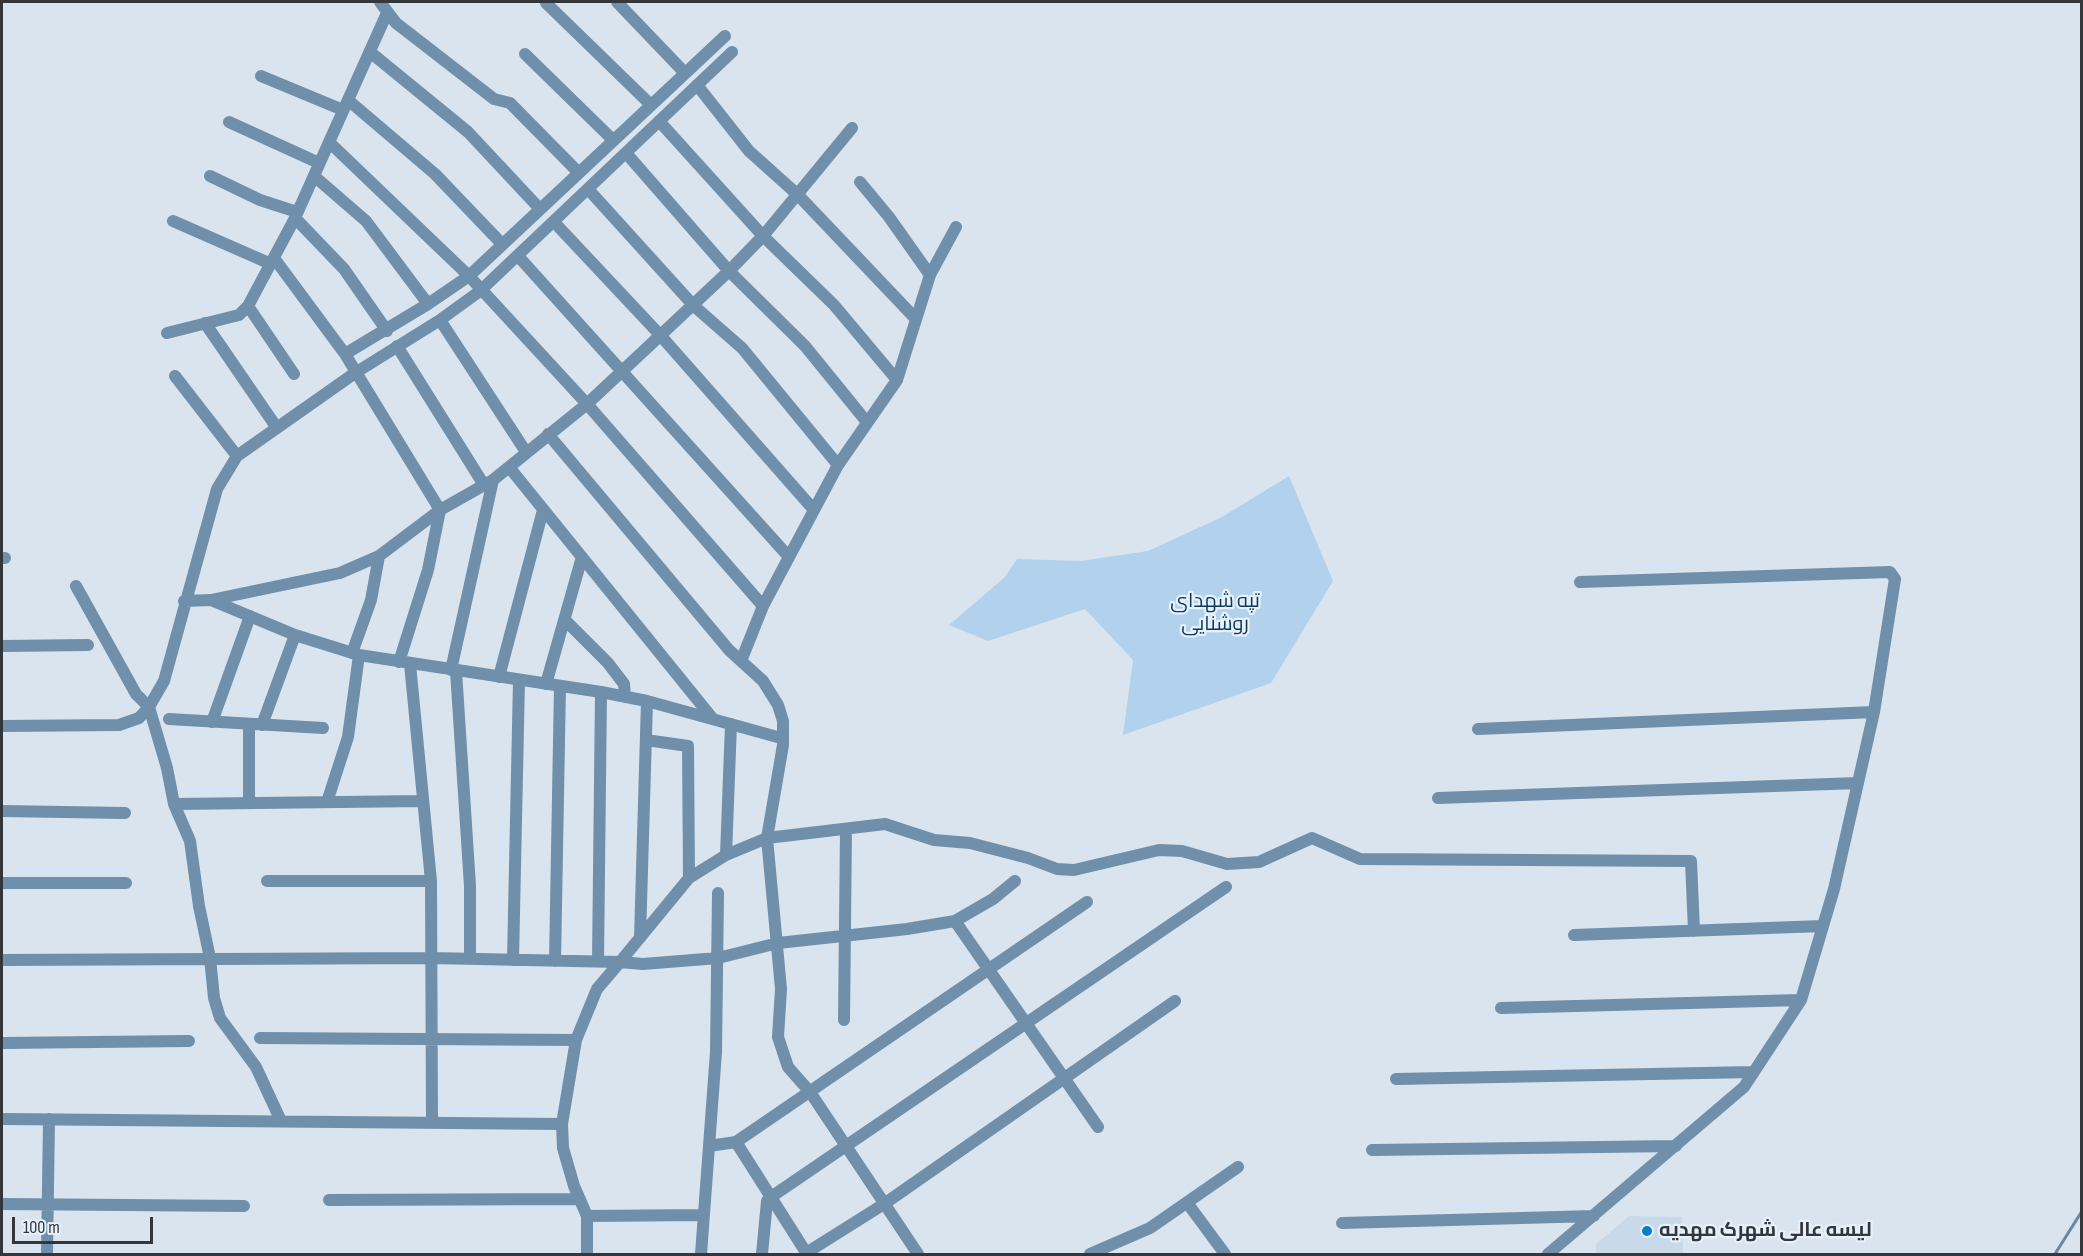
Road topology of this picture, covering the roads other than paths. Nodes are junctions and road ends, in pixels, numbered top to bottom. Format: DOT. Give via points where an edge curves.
graph roads {
  1 [pos="380,2"];
  2 [pos="617,2"];
  3 [pos="546,3"];
  4 [pos="387,13"];
  5 [pos="725,36"];
  6 [pos="370,52"];
  7 [pos="732,52"];
  8 [pos="525,54"];
  9 [pos="684,73"];
  10 [pos="261,76"];
  11 [pos="697,85"];
  12 [pos="346,105"];
  13 [pos="651,105"];
  14 [pos="659,121"];
  15 [pos="229,122"];
  16 [pos="852,128"];
  17 [pos="614,140"];
  18 [pos="329,142"];
  19 [pos="626,153"];
  20 [pos="320,163"];
  21 [pos="579,173"];
  22 [pos="210,176"];
  23 [pos="314,176"];
  24 [pos="860,182"];
  25 [pos="588,189"];
  26 [pos="798,195"];
  27 [pos="540,209"];
  28 [pos="296,215"];
  29 [pos="173,221"];
  30 [pos="554,222"];
  31 [pos="956,227"];
  32 [pos="763,236"];
  33 [pos="502,244"];
  34 [pos="518,256"];
  35 [pos="272,261"];
  36 [pos="729,271"];
  37 [pos="930,275"];
  38 [pos="469,276"];
  39 [pos="480,291"];
  40 [pos="428,304"];
  41 [pos="248,306"];
  42 [pos="694,306"];
  43 [pos="915,318"];
  44 [pos="440,320"];
  45 [pos="206,323"];
  46 [pos="387,331"];
  47 [pos="167,333"];
  48 [pos="661,336"];
  49 [pos="397,346"];
  50 [pos="345,354"];
  51 [pos="622,371"];
  52 [pos="355,373"];
  53 [pos="294,374"];
  54 [pos="175,376"];
  55 [pos="897,380"];
  56 [pos="587,404"];
  57 [pos="866,421"];
  58 [pos="277,428"];
  59 [pos="548,434"];
  60 [pos="526,452"];
  61 [pos="237,456"];
  62 [pos="838,465"];
  63 [pos="509,467"];
  64 [pos="488,482"];
  65 [pos="440,510"];
  66 [pos="543,510"];
  67 [pos="814,510"];
  68 [pos="379,556"];
  69 [pos="582,557"];
  70 [pos="789,557"];
  71 [pos="1580,582"];
  72 [pos="76,586"];
  73 [pos="211,600"];
  74 [pos="184,601"];
  75 [pos="763,606"];
  76 [pos="250,616"];
  77 [pos="565,620"];
  78 [pos="295,635"];
  79 [pos="88,645"];
  80 [pos="2,646"];
  81 [pos="356,654"];
  82 [pos="741,661"];
  83 [pos="404,663"];
  84 [pos="454,670"];
  85 [pos="499,677"];
  86 [pos="519,680"];
  87 [pos="546,684"];
  88 [pos="560,686"];
  89 [pos="601,692"];
  90 [pos="625,697"];
  91 [pos="647,701"];
  92 [pos="149,707"];
  93 [pos="1874,712"];
  94 [pos="169,719"];
  95 [pos="713,719"];
  96 [pos="212,722"];
  97 [pos="249,724"];
  98 [pos="731,724"];
  99 [pos="262,725"];
  100 [pos="2,726"];
  101 [pos="323,728"];
  102 [pos="1478,729"];
  103 [pos="781,738"];
  104 [pos="646,741"];
  105 [pos="1858,783"];
  106 [pos="1438,798"];
  107 [pos="423,801"];
  108 [pos="249,802"];
  109 [pos="327,802"];
  110 [pos="174,804"];
  111 [pos="2,811"];
  112 [pos="125,813"];
  113 [pos="846,829"];
  114 [pos="767,838"];
  115 [pos="726,855"];
  116 [pos="688,878"];
  117 [pos="267,881"];
  118 [pos="431,881"];
  119 [pos="1015,881"];
  120 [pos="126,883"];
  121 [pos="2,884"];
  122 [pos="1226,887"];
  123 [pos="718,893"];
  124 [pos="1087,902"];
  125 [pos="955,921"];
  126 [pos="1823,926"];
  127 [pos="1694,931"];
  128 [pos="1574,935"];
  129 [pos="844,936"];
  130 [pos="640,938"];
  131 [pos="778,943"];
  132 [pos="217,958"];
  133 [pos="431,958"];
  134 [pos="718,958"];
  135 [pos="470,959"];
  136 [pos="2,960"];
  137 [pos="513,960"];
  138 [pos="555,961"];
  139 [pos="598,962"];
  140 [pos="620,962"];
  141 [pos="990,969"];
  142 [pos="1801,1000"];
  143 [pos="1175,1001"];
  144 [pos="1501,1008"];
  145 [pos="844,1020"];
  146 [pos="1027,1023"];
  147 [pos="260,1038"];
  148 [pos="432,1038"];
  149 [pos="576,1040"];
  150 [pos="189,1041"];
  151 [pos="2,1043"];
  152 [pos="1754,1072"];
  153 [pos="1064,1076"];
  154 [pos="1396,1079"];
  155 [pos="810,1092"];
  156 [pos="2,1119"];
  157 [pos="49,1119"];
  158 [pos="281,1121"];
  159 [pos="432,1123"];
  160 [pos="562,1124"];
  161 [pos="1098,1127"];
  162 [pos="736,1142"];
  163 [pos="846,1145"];
  164 [pos="709,1146"];
  165 [pos="1676,1146"];
  166 [pos="1372,1150"];
  167 [pos="1238,1167"];
  168 [pos="771,1197"];
  169 [pos="580,1199"];
  170 [pos="329,1200"];
  171 [pos="2,1204"];
  172 [pos="49,1204"];
  173 [pos="884,1204"];
  174 [pos="1188,1204"];
  175 [pos="244,1206"];
  176 [pos="587,1215"];
  177 [pos="704,1215"];
  178 [pos="1594,1216"];
  179 [pos="1342,1223"];
  180 [pos="47,1254"];
  181 [pos="587,1254"];
  182 [pos="701,1254"];
  183 [pos="762,1254"];
  184 [pos="806,1254"];
  185 [pos="918,1254"];
  186 [pos="1090,1254"];
  187 [pos="1225,1254"];
  188 [pos="1548,1254"];
  1 -- 4 [label="street"];
  2 -- 9 [label="street"];
  3 -- 13 [label="street"];
  4 -- 6 [label="street"];
  4 -- 21 [label="street" via="494,99 510,104"];
  5 -- 9 [label="street"];
  6 -- 12 [label="street"];
  6 -- 27 [label="street" via="468,132"];
  7 -- 11 [label="street"];
  8 -- 17 [label="street"];
  9 -- 13 [label="street"];
  10 -- 12 [label="street"];
  11 -- 14 [label="street"];
  11 -- 26 [label="street" via="749,151"];
  12 -- 18 [label="street"];
  12 -- 33 [label="street" via="435,174"];
  13 -- 17 [label="street"];
  14 -- 19 [label="street"];
  14 -- 32 [label="street"];
  15 -- 20 [label="street"];
  16 -- 26 [label="street"];
  17 -- 21 [label="street"];
  18 -- 20 [label="street"];
  18 -- 38 [label="street"];
  19 -- 25 [label="street"];
  19 -- 36 [label="street"];
  20 -- 23 [label="street"];
  21 -- 27 [label="street"];
  22 -- 28 [label="street"];
  23 -- 28 [label="street"];
  23 -- 40 [label="street" via="366,221"];
  24 -- 37 [label="street"];
  25 -- 30 [label="street"];
  25 -- 42 [label="street"];
  26 -- 32 [label="street"];
  26 -- 43 [label="street"];
  27 -- 33 [label="street"];
  28 -- 35 [label="street"];
  28 -- 46 [label="street" via="344,268"];
  29 -- 35 [label="street"];
  30 -- 34 [label="street"];
  30 -- 48 [label="street"];
  31 -- 37 [label="street"];
  32 -- 36 [label="street"];
  32 -- 55 [label="street" via="834,305"];
  33 -- 38 [label="street"];
  34 -- 39 [label="street"];
  34 -- 51 [label="street"];
  35 -- 41 [label="street"];
  35 -- 50 [label="street"];
  36 -- 42 [label="street"];
  36 -- 57 [label="street" via="805,346"];
  37 -- 43 [label="street"];
  38 -- 39 [label="street"];
  38 -- 40 [label="street"];
  39 -- 44 [label="street"];
  39 -- 56 [label="street"];
  40 -- 46 [label="street"];
  41 -- 45 [label="street" via="239,315"];
  41 -- 53 [label="street"];
  42 -- 48 [label="street"];
  42 -- 62 [label="street" via="742,348"];
  43 -- 55 [label="street"];
  44 -- 49 [label="street"];
  44 -- 60 [label="street"];
  45 -- 47 [label="street"];
  45 -- 58 [label="street"];
  46 -- 50 [label="street"];
  48 -- 51 [label="street"];
  48 -- 67 [label="street"];
  49 -- 52 [label="street"];
  49 -- 64 [label="street"];
  50 -- 52 [label="street"];
  51 -- 56 [label="street"];
  51 -- 70 [label="street"];
  52 -- 58 [label="street"];
  52 -- 65 [label="street"];
  54 -- 61 [label="street"];
  55 -- 57 [label="street"];
  56 -- 59 [label="street"];
  56 -- 75 [label="street"];
  57 -- 62 [label="street"];
  58 -- 61 [label="street"];
  59 -- 60 [label="street"];
  59 -- 82 [label="street"];
  60 -- 63 [label="street"];
  61 -- 74 [label="street" via="217,489"];
  62 -- 67 [label="street"];
  63 -- 64 [label="street"];
  63 -- 66 [label="street"];
  64 -- 65 [label="street"];
  64 -- 84 [label="street"];
  65 -- 68 [label="street"];
  65 -- 83 [label="street"];
  66 -- 69 [label="street"];
  66 -- 85 [label="street"];
  67 -- 70 [label="street"];
  68 -- 73 [label="street" via="340,573"];
  68 -- 81 [label="street"];
  69 -- 77 [label="street"];
  69 -- 95 [label="street"];
  70 -- 75 [label="street"];
  71 -- 93 [label="street" via="1890,572 1895,579"];
  72 -- 92 [label="street" via="136,694"];
  73 -- 74 [label="street"];
  73 -- 76 [label="street"];
  74 -- 92 [label="street" via="164,681"];
  75 -- 82 [label="street"];
  76 -- 78 [label="street"];
  76 -- 96 [label="street"];
  77 -- 87 [label="street"];
  77 -- 90 [label="street" via="608,663 624,684"];
  78 -- 81 [label="street"];
  78 -- 99 [label="street"];
  79 -- 80 [label="street"];
  81 -- 83 [label="street"];
  81 -- 109 [label="street" via="348,736"];
  82 -- 103 [label="street" via="763,681 778,705 783,722"];
  83 -- 84 [label="street"];
  83 -- 107 [label="street"];
  84 -- 85 [label="street"];
  84 -- 135 [label="street" via="470,886"];
  85 -- 86 [label="street"];
  86 -- 87 [label="street"];
  86 -- 137 [label="street"];
  87 -- 88 [label="street"];
  88 -- 89 [label="street"];
  88 -- 138 [label="street"];
  89 -- 90 [label="street"];
  89 -- 139 [label="street"];
  90 -- 91 [label="street"];
  91 -- 95 [label="street"];
  91 -- 104 [label="street"];
  92 -- 100 [label="street" via="139,718 119,725"];
  92 -- 110 [label="street"];
  93 -- 102 [label="street"];
  93 -- 105 [label="street"];
  94 -- 96 [label="street"];
  95 -- 98 [label="street"];
  96 -- 97 [label="street"];
  97 -- 99 [label="street"];
  97 -- 108 [label="street"];
  98 -- 103 [label="street"];
  98 -- 115 [label="street"];
  99 -- 101 [label="street"];
  103 -- 114 [label="street" via="774,810"];
  104 -- 116 [label="street" via="688,746"];
  104 -- 130 [label="street"];
  105 -- 106 [label="street"];
  105 -- 126 [label="street"];
  107 -- 109 [label="street"];
  107 -- 118 [label="street"];
  108 -- 109 [label="street"];
  108 -- 110 [label="street"];
  110 -- 132 [label="street" via="190,841 199,906"];
  111 -- 112 [label="street"];
  113 -- 114 [label="street"];
  113 -- 127 [label="street" via="885,824 934,840 970,843 1057,869 1074,870 1159,850 1182,851 1227,864 1259,862 1312,838 1360,860 1691,861"];
  113 -- 129 [label="street"];
  114 -- 115 [label="street"];
  114 -- 131 [label="street"];
  115 -- 116 [label="street"];
  116 -- 130 [label="street"];
  117 -- 118 [label="street"];
  118 -- 133 [label="street"];
  119 -- 125 [label="street"];
  120 -- 121 [label="street"];
  122 -- 146 [label="street"];
  123 -- 134 [label="street"];
  124 -- 141 [label="street"];
  125 -- 129 [label="street"];
  125 -- 141 [label="street"];
  126 -- 127 [label="street"];
  126 -- 142 [label="street"];
  127 -- 128 [label="street"];
  129 -- 131 [label="street"];
  129 -- 145 [label="street"];
  130 -- 140 [label="street"];
  131 -- 134 [label="street"];
  131 -- 155 [label="street" via="782,989 778,1037 788,1067"];
  132 -- 133 [label="street"];
  132 -- 136 [label="street"];
  132 -- 158 [label="street" via="214,998 220,1018 256,1067"];
  133 -- 135 [label="street"];
  133 -- 148 [label="street"];
  134 -- 140 [label="street"];
  134 -- 164 [label="street"];
  135 -- 137 [label="street"];
  137 -- 138 [label="street"];
  138 -- 139 [label="street"];
  139 -- 140 [label="street"];
  140 -- 149 [label="street" via="597,989"];
  141 -- 146 [label="street"];
  141 -- 155 [label="street"];
  142 -- 144 [label="street"];
  142 -- 152 [label="street"];
  143 -- 153 [label="street"];
  146 -- 153 [label="street"];
  146 -- 163 [label="street"];
  147 -- 148 [label="street"];
  148 -- 149 [label="street"];
  148 -- 159 [label="street"];
  149 -- 160 [label="street"];
  150 -- 151 [label="street"];
  152 -- 154 [label="street"];
  152 -- 165 [label="street" via="1744,1087"];
  153 -- 161 [label="street"];
  153 -- 173 [label="street"];
  155 -- 162 [label="street"];
  155 -- 163 [label="street"];
  156 -- 157 [label="street"];
  157 -- 158 [label="street"];
  157 -- 172 [label="street"];
  158 -- 159 [label="street"];
  159 -- 160 [label="street"];
  160 -- 169 [label="street" via="563,1148"];
  162 -- 164 [label="street"];
  162 -- 168 [label="street"];
  163 -- 168 [label="street"];
  163 -- 173 [label="street"];
  164 -- 177 [label="street"];
  165 -- 166 [label="street"];
  165 -- 178 [label="street"];
  167 -- 174 [label="street"];
  168 -- 183 [label="street" via="767,1201"];
  168 -- 184 [label="street"];
  169 -- 170 [label="street"];
  169 -- 176 [label="street"];
  171 -- 172 [label="street"];
  172 -- 175 [label="street"];
  172 -- 180 [label="street"];
  173 -- 184 [label="street"];
  173 -- 185 [label="street"];
  174 -- 186 [label="street" via="1150,1228"];
  174 -- 187 [label="street"];
  176 -- 177 [label="street"];
  176 -- 181 [label="street"];
  177 -- 182 [label="street"];
  178 -- 179 [label="street"];
  178 -- 188 [label="street"];
}
